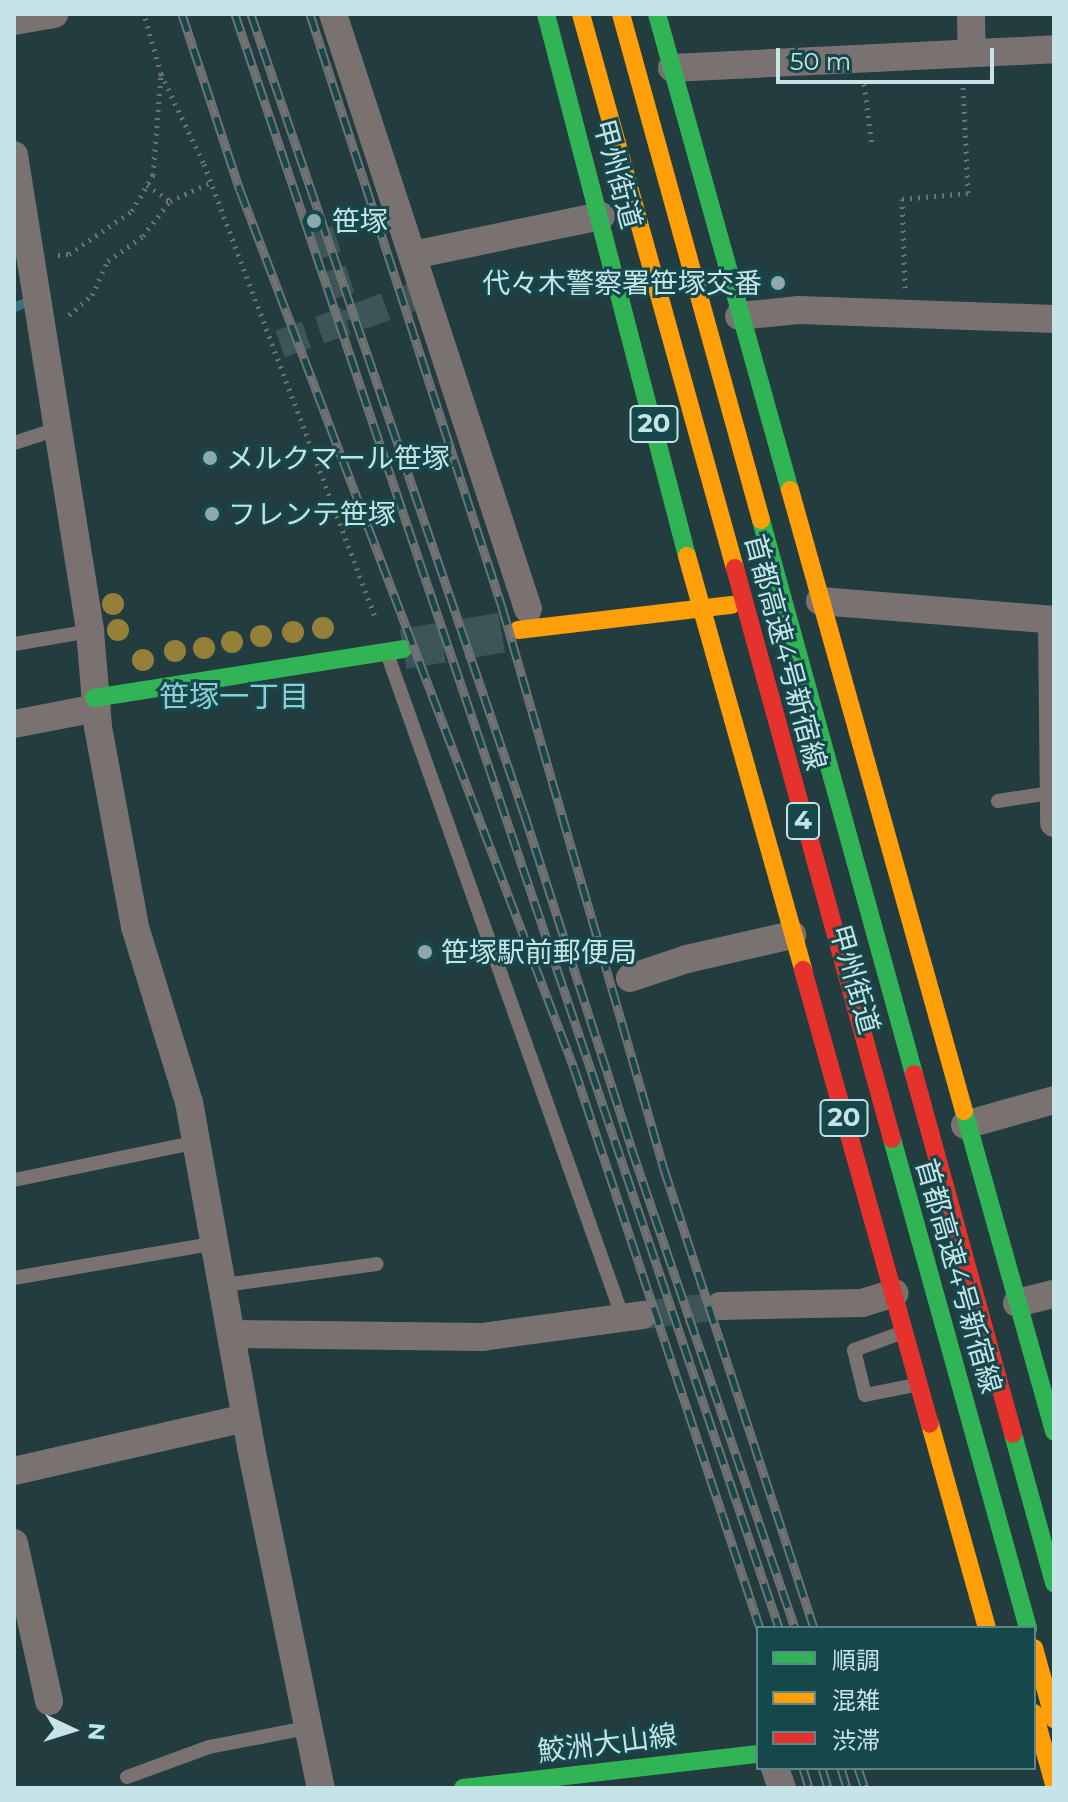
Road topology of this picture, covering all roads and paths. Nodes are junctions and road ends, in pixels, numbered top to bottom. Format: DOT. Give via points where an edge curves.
graph roads {
  1 [pos="54,14"];
  2 [pos="144,14"];
  3 [pos="333,14"];
  4 [pos="546,14"];
  5 [pos="581,14"];
  6 [pos="621,14"];
  7 [pos="657,14"];
  8 [pos="971,14"];
  9 [pos="14,21"];
  10 [pos="1054,49"];
  11 [pos="967,53"];
  12 [pos="861,56"];
  13 [pos="672,68"];
  14 [pos="161,74"];
  15 [pos="872,146"];
  16 [pos="14,155"];
  17 [pos="210,183"];
  18 [pos="147,185"];
  19 [pos="170,201"];
  20 [pos="601,216"];
  21 [pos="69,254"];
  22 [pos="413,255"];
  23 [pos="26,280"];
  24 [pos="906,313"];
  25 [pos="69,315"];
  26 [pos="739,316"];
  27 [pos="1054,319"];
  28 [pos="30,330"];
  29 [pos="280,344"];
  30 [pos="272,347"];
  31 [pos="60,428"];
  32 [pos="14,443"];
  33 [pos="801,477"];
  34 [pos="655,501"];
  35 [pos="812,601"];
  36 [pos="710,607"];
  37 [pos="523,620"];
  38 [pos="1053,620"];
  39 [pos="90,631"];
  40 [pos="14,644"];
  41 [pos="390,644"];
  42 [pos="95,703"];
  43 [pos="14,724"];
  44 [pos="1050,793"];
  45 [pos="998,801"];
  46 [pos="1054,823"];
  47 [pos="792,935"];
  48 [pos="630,978"];
  49 [pos="1054,1100"];
  50 [pos="965,1125"];
  51 [pos="197,1142"];
  52 [pos="14,1180"];
  53 [pos="216,1243"];
  54 [pos="377,1264"];
  55 [pos="14,1278"];
  56 [pos="224,1285"];
  57 [pos="894,1293"];
  58 [pos="1054,1294"];
  59 [pos="1017,1303"];
  60 [pos="720,1306"];
  61 [pos="633,1316"];
  62 [pos="905,1330"];
  63 [pos="233,1334"];
  64 [pos="921,1385"];
  65 [pos="245,1418"];
  66 [pos="1046,1436"];
  67 [pos="14,1471"];
  68 [pos="14,1543"];
  69 [pos="1054,1583"];
  70 [pos="986,1626"];
  71 [pos="1009,1626"];
  72 [pos="1027,1626"];
  73 [pos="1036,1655"];
  74 [pos="49,1701"];
  75 [pos="1036,1720"];
  76 [pos="1054,1721"];
  77 [pos="307,1728"];
  78 [pos="756,1754"];
  79 [pos="127,1777"];
  80 [pos="1054,1784"];
  81 [pos="321,1788"];
  82 [pos="463,1788"];
  1 -- 9 [label="street"];
  2 -- 14 [label="path"];
  3 -- 22 [label="street"];
  4 -- 20 [label="main road, 甲州街道 / 20"];
  5 -- 72 [label="main road, 首都高速4号新宿線 / 4"];
  6 -- 69 [label="main road, 首都高速4号新宿線 / 4"];
  7 -- 13 [label="main road, 甲州街道"];
  8 -- 11 [label="street"];
  10 -- 11 [label="street"];
  11 -- 12 [label="street"];
  11 -- 24 [label="path" via="968,193 902,199"];
  12 -- 13 [label="street"];
  12 -- 15 [label="path"];
  13 -- 26 [label="main road, 甲州街道"];
  14 -- 17 [label="path"];
  14 -- 18 [label="path" via="153,175"];
  16 -- 23 [label="street"];
  17 -- 19 [label="path"];
  17 -- 30 [label="path"];
  18 -- 19 [label="path"];
  18 -- 21 [label="path" via="132,211"];
  19 -- 25 [label="path" via="143,236 108,261 92,295"];
  20 -- 22 [label="street"];
  20 -- 36 [label="main road, 甲州街道 / 20"];
  22 -- 37 [label="street"];
  23 -- 28 [label="street"];
  24 -- 26 [label="street" via="799,310"];
  24 -- 27 [label="street"];
  26 -- 35 [label="main road, 甲州街道"];
  28 -- 31 [label="street"];
  29 -- 30 [label="path"];
  30 -- 41 [label="path"];
  31 -- 32 [label="lane"];
  31 -- 39 [label="street"];
  33 -- 34 [label="street"];
  35 -- 36 [label="main road"];
  35 -- 38 [label="street"];
  35 -- 50 [label="main road"];
  35 -- 66 [label="main road, 甲州街道" via="878,870"];
  36 -- 37 [label="main road"];
  36 -- 47 [label="main road, 20"];
  36 -- 71 [label="main road, 甲州街道 / 20" via="801,893"];
  38 -- 44 [label="street"];
  39 -- 40 [label="lane"];
  39 -- 42 [label="street"];
  41 -- 42 [label="main road"];
  41 -- 61 [label="lane"];
  42 -- 43 [label="street"];
  42 -- 51 [label="street" via="135,927"];
  44 -- 45 [label="lane"];
  44 -- 46 [label="street"];
  47 -- 48 [label="street"];
  47 -- 57 [label="main road, 20"];
  49 -- 50 [label="street"];
  50 -- 59 [label="main road"];
  51 -- 52 [label="lane"];
  51 -- 53 [label="street"];
  53 -- 55 [label="lane"];
  53 -- 56 [label="street"];
  54 -- 56 [label="lane"];
  56 -- 63 [label="street"];
  57 -- 60 [label="street" via="862,1303"];
  57 -- 62 [label="main road, 20"];
  58 -- 59 [label="street"];
  59 -- 66 [label="main road"];
  61 -- 63 [label="street" via="482,1337"];
  62 -- 64 [label="main road, 20"];
  62 -- 64 [label="lane" via="854,1350 865,1395"];
  63 -- 65 [label="street"];
  64 -- 70 [label="main road, 20"];
  65 -- 67 [label="street"];
  65 -- 77 [label="street"];
  68 -- 74 [label="street"];
  73 -- 76 [label="main road"];
  75 -- 80 [label="main road"];
  77 -- 79 [label="lane" via="209,1747"];
  77 -- 81 [label="street"];
  78 -- 82 [label="main road, 鮫洲大山線"];
}
